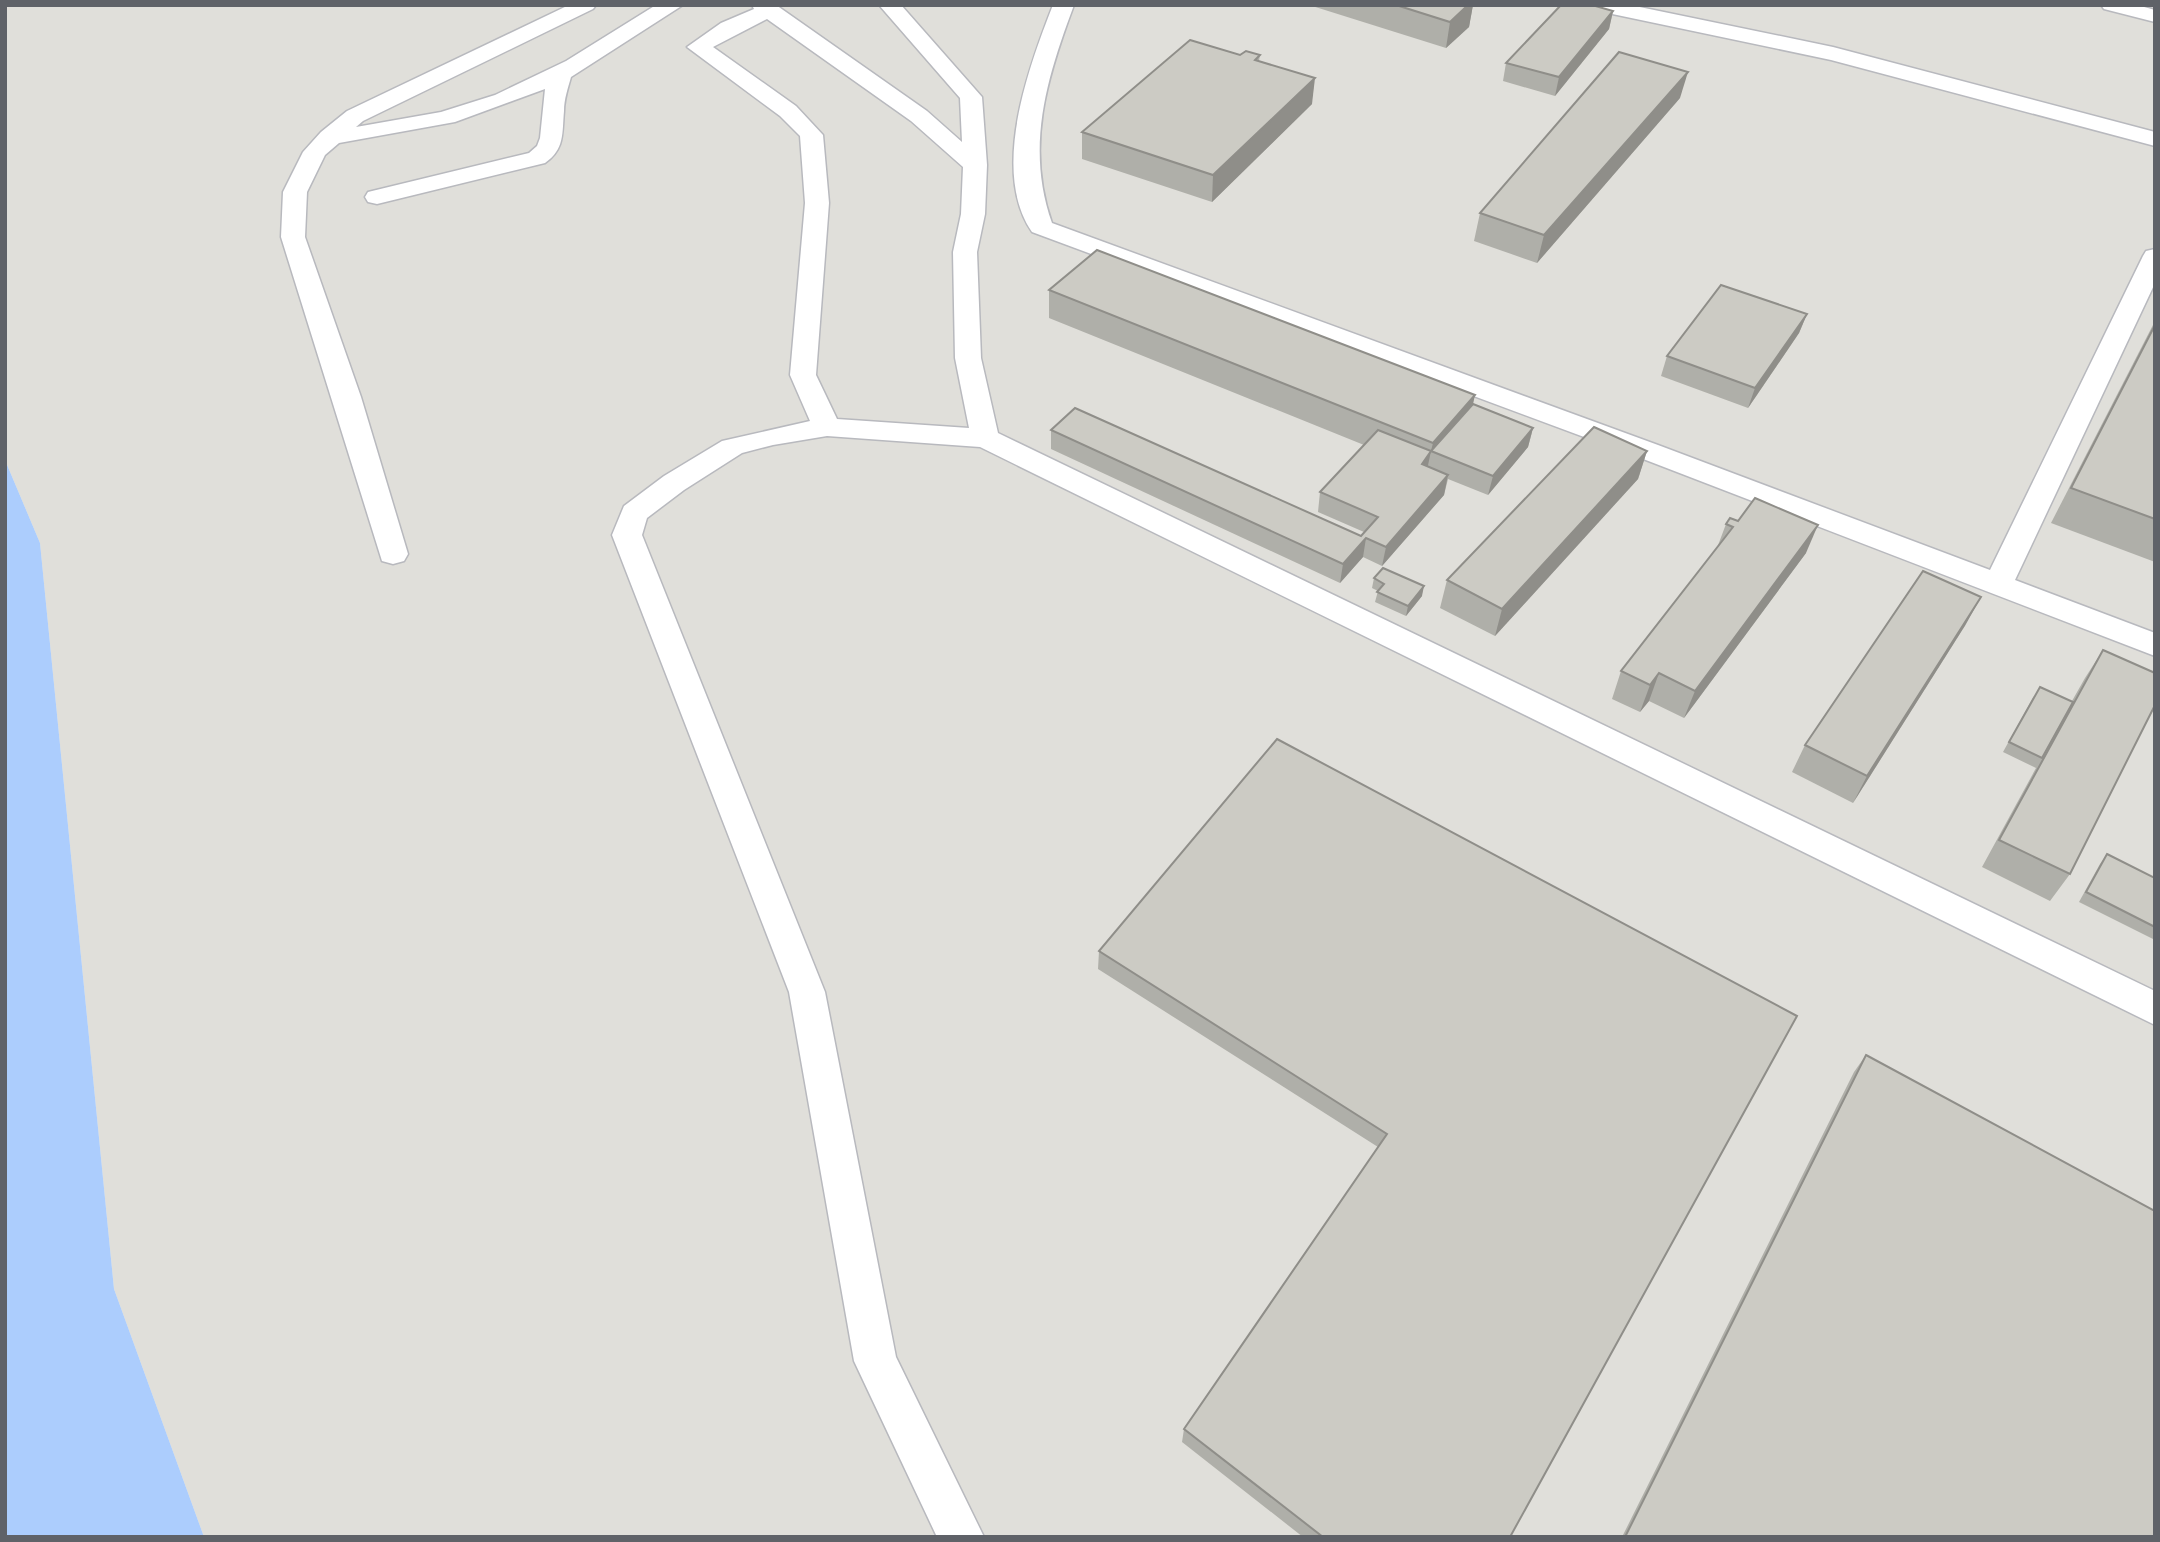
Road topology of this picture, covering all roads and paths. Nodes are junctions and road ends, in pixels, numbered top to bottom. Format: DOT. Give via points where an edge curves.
graph roads {
  1 [pos="586,5"];
  2 [pos="673,5"];
  3 [pos="889,5"];
  4 [pos="1064,5"];
  5 [pos="1598,5"];
  6 [pos="2111,5"];
  7 [pos="765,8"];
  8 [pos="2155,16"];
  9 [pos="560,74"];
  10 [pos="329,137"];
  11 [pos="2155,139"];
  12 [pos="975,165"];
  13 [pos="377,197"];
  14 [pos="2155,256"];
  15 [pos="827,427"];
  16 [pos="985,438"];
  17 [pos="393,554"];
  18 [pos="1998,585"];
  19 [pos="2155,645"];
  20 [pos="2155,1009"];
  21 [pos="961,1537"];
  1 -- 10 [label="lane" via="388,99 355,116"];
  2 -- 9 [label="lane"];
  3 -- 12 [label="lane" via="971,97"];
  4 -- 18 [label="lane" via="1042,59 1024,160 1029,199 1041,227"];
  5 -- 11 [label="lane" via="1833,54"];
  6 -- 8 [label="lane"];
  7 -- 12 [label="lane" via="919,117"];
  7 -- 15 [label="lane" via="698,47 788,111 811,135 817,203 803,375"];
  9 -- 10 [label="lane" via="486,108 398,131"];
  9 -- 13 [label="lane" via="552,112 554,135 547,152"];
  10 -- 17 [label="lane" via="315,152 295,192 293,237"];
  12 -- 16 [label="lane" via="973,214 965,252 968,358"];
  14 -- 18 [label="lane"];
  15 -- 16 [label="lane"];
  15 -- 21 [label="lane" via="732,447 634,513 627,535 807,992 875,1361"];
  16 -- 20 [label="lane"];
  18 -- 19 [label="lane"];
}
